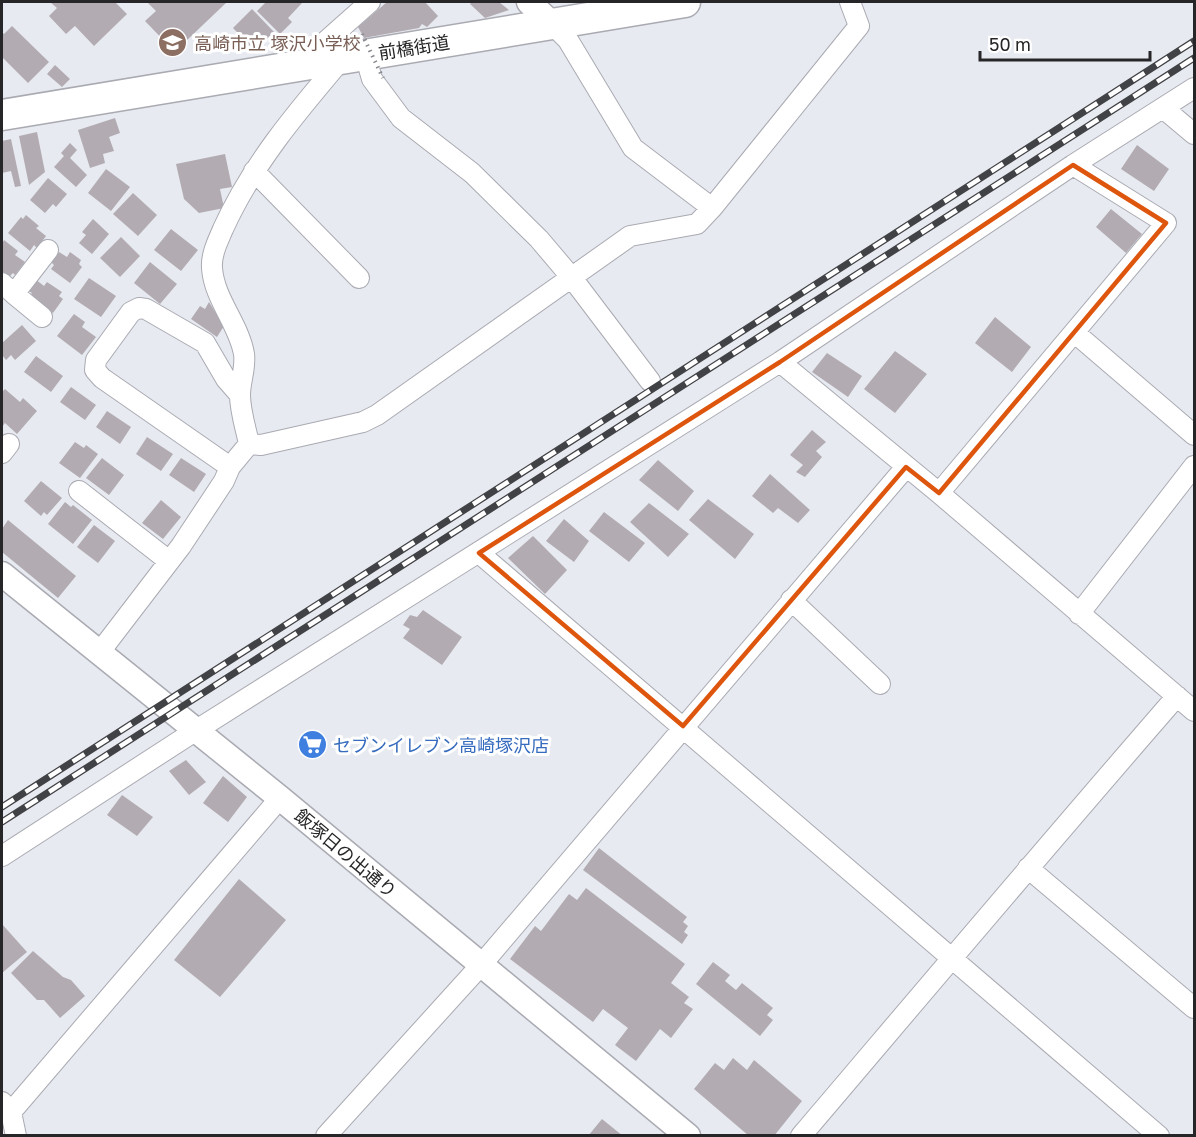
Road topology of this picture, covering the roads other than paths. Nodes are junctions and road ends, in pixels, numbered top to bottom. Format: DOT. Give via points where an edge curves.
graph roads {
  1 [pos="370,2"];
  2 [pos="529,2"];
  3 [pos="685,2"];
  4 [pos="850,2"];
  5 [pos="552,24"];
  6 [pos="356,50"];
  7 [pos="298,66"];
  8 [pos="1194,88"];
  9 [pos="1163,108"];
  10 [pos="2,115"];
  11 [pos="1194,134"];
  12 [pos="1073,165"];
  13 [pos="254,171"];
  14 [pos="712,208"];
  15 [pos="48,250"];
  16 [pos="359,278"];
  17 [pos="572,278"];
  18 [pos="8,289"];
  19 [pos="42,317"];
  20 [pos="1075,333"];
  21 [pos="780,362"];
  22 [pos="650,381"];
  23 [pos="240,395"];
  24 [pos="1194,435"];
  25 [pos="249,444"];
  26 [pos="1194,466"];
  27 [pos="230,467"];
  28 [pos="906,467"];
  29 [pos="80,491"];
  30 [pos="939,493"];
  31 [pos="479,554"];
  32 [pos="169,561"];
  33 [pos="2,574"];
  34 [pos="791,600"];
  35 [pos="1079,614"];
  36 [pos="99,653"];
  37 [pos="880,684"];
  38 [pos="1177,696"];
  39 [pos="1194,711"];
  40 [pos="683,726"];
  41 [pos="195,731"];
  42 [pos="280,798"];
  43 [pos="2,856"];
  44 [pos="1028,868"];
  45 [pos="953,958"];
  46 [pos="481,965"];
  47 [pos="1194,1008"];
  48 [pos="6,1107"];
  49 [pos="16,1136"];
  50 [pos="326,1136"];
  51 [pos="688,1136"];
  52 [pos="801,1136"];
  53 [pos="1160,1136"];
  1 -- 7 [label="street"];
  2 -- 5 [label="street"];
  3 -- 5 [label="main road, 前橋街道"];
  4 -- 14 [label="street" via="859,26"];
  5 -- 6 [label="main road, 前橋街道"];
  5 -- 14 [label="street" via="568,40 633,148"];
  6 -- 7 [label="main road, 前橋街道"];
  6 -- 13 [label="street" via="291,119"];
  6 -- 17 [label="street" via="401,118 472,172"];
  7 -- 10 [label="main road, 前橋街道"];
  8 -- 9 [label="street"];
  9 -- 11 [label="street"];
  9 -- 12 [label="street"];
  12 -- 20 [label="street" via="1167,223"];
  12 -- 21 [label="street"];
  13 -- 16 [label="street"];
  13 -- 23 [label="street" via="221,234 212,268 240,337 244,356"];
  14 -- 17 [label="street" via="697,224 630,236"];
  15 -- 18 [label="street"];
  17 -- 22 [label="street"];
  17 -- 25 [label="street" via="377,415 363,422 272,443"];
  18 -- 19 [label="street"];
  20 -- 24 [label="street"];
  20 -- 30 [label="street"];
  21 -- 28 [label="street"];
  21 -- 31 [label="street"];
  23 -- 25 [label="street"];
  23 -- 27 [label="street" via="205,344 146,309 131,312 96,360 95,370 102,378"];
  25 -- 27 [label="street"];
  26 -- 35 [label="street"];
  27 -- 32 [label="street"];
  28 -- 30 [label="street"];
  28 -- 34 [label="street"];
  29 -- 32 [label="street"];
  30 -- 35 [label="street"];
  31 -- 40 [label="street"];
  31 -- 41 [label="street"];
  32 -- 36 [label="street"];
  33 -- 36 [label="street, 飯塚日の出通り"];
  34 -- 37 [label="street"];
  34 -- 40 [label="street"];
  35 -- 38 [label="street"];
  36 -- 41 [label="street, 飯塚日の出通り"];
  38 -- 39 [label="street"];
  38 -- 44 [label="street"];
  40 -- 45 [label="street"];
  40 -- 46 [label="street"];
  41 -- 42 [label="street, 飯塚日の出通り"];
  41 -- 43 [label="street"];
  42 -- 46 [label="street, 飯塚日の出通り"];
  42 -- 48 [label="street"];
  44 -- 45 [label="street"];
  44 -- 47 [label="street"];
  45 -- 52 [label="street"];
  45 -- 53 [label="street"];
  46 -- 50 [label="street"];
  46 -- 51 [label="street, 飯塚日の出通り"];
  48 -- 49 [label="street"];
}
